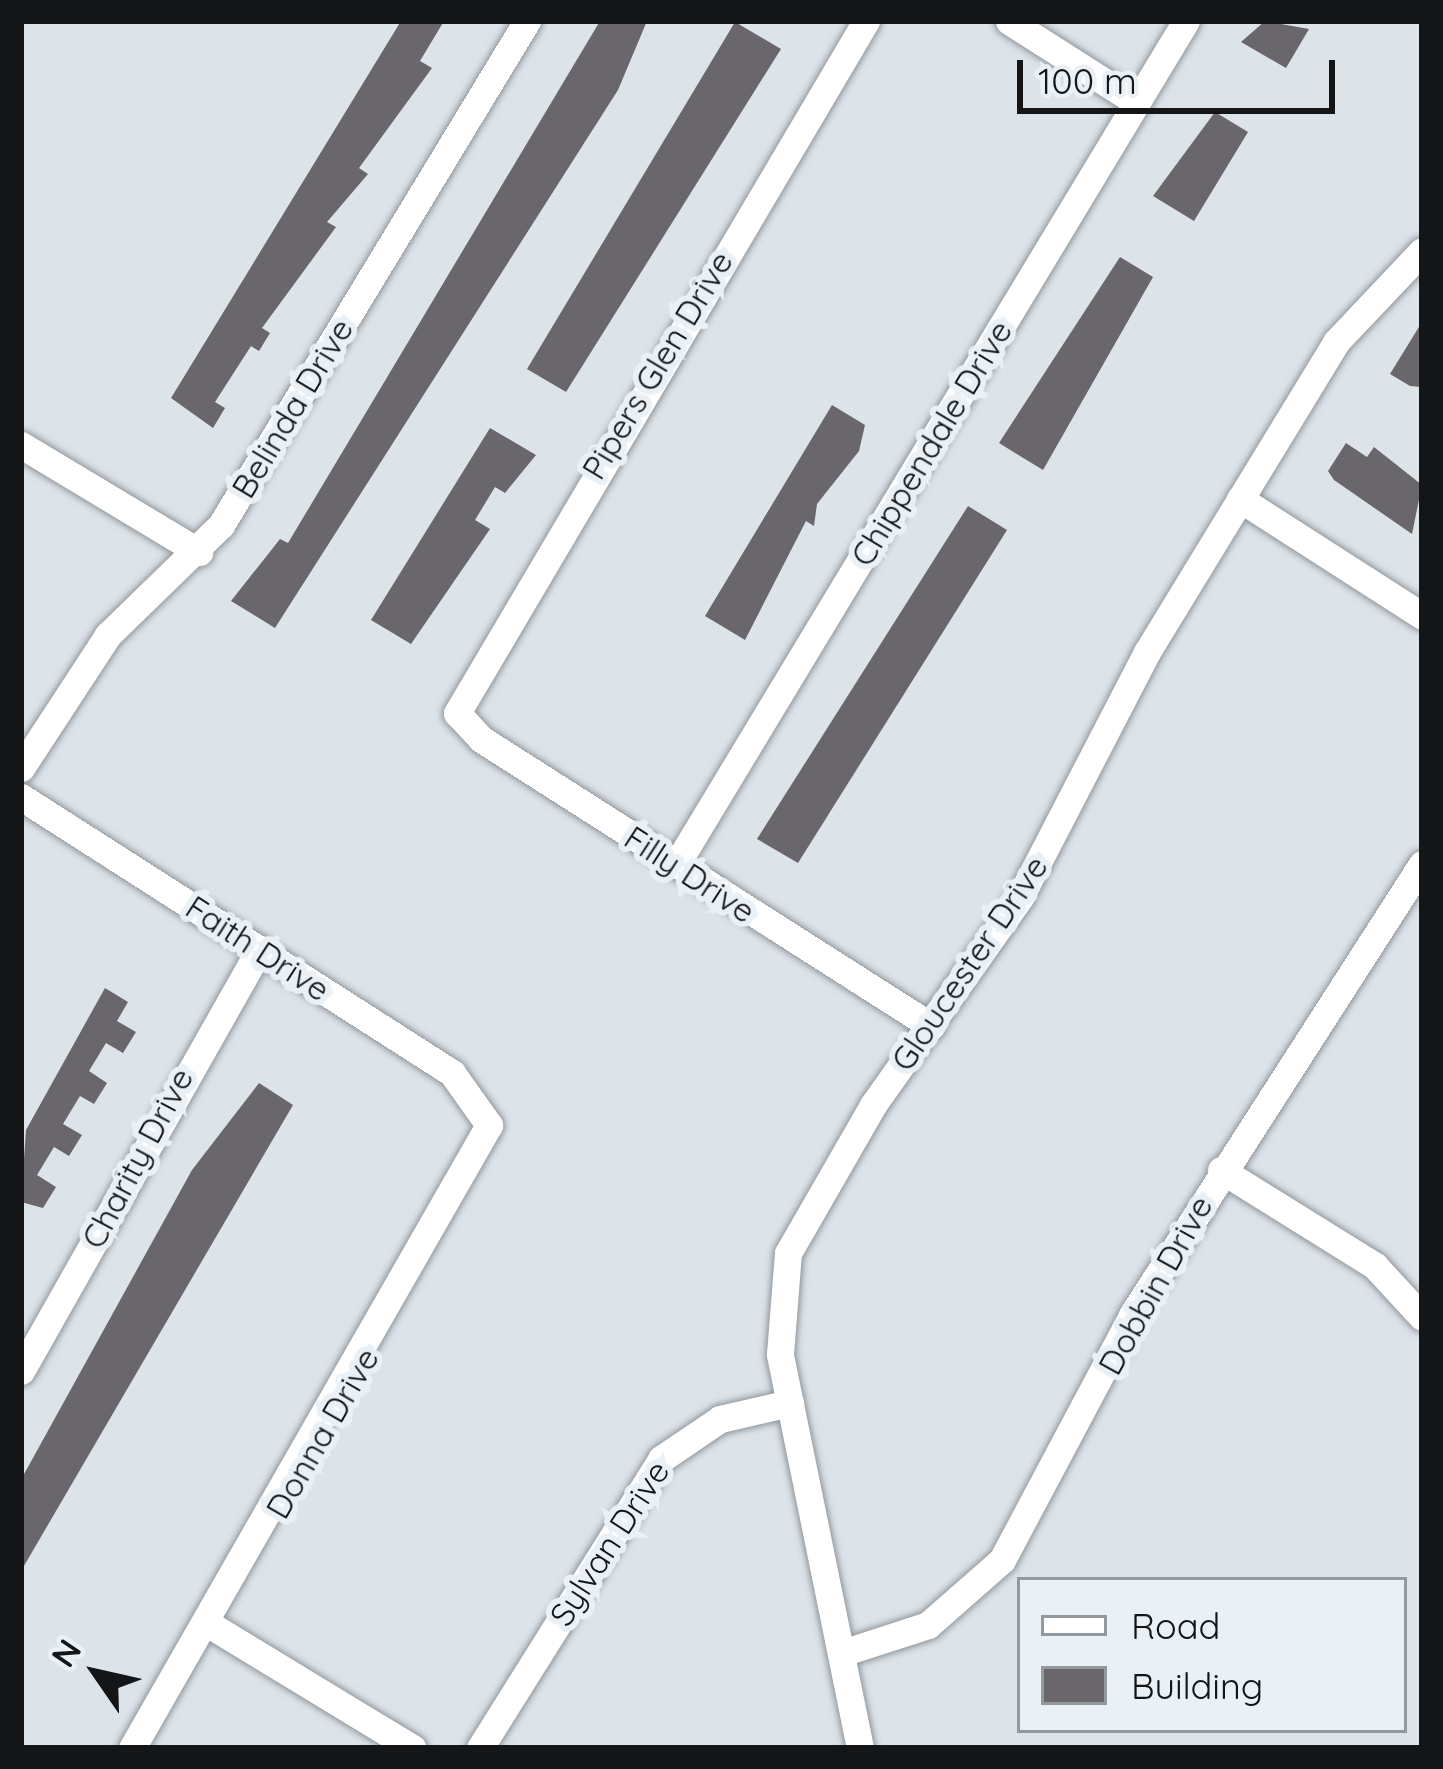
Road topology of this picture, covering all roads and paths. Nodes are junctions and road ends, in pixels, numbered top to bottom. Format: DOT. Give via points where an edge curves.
graph roads {
  1 [pos="527,21"];
  2 [pos="866,21"];
  3 [pos="1010,21"];
  4 [pos="1186,21"];
  5 [pos="1136,102"];
  6 [pos="1421,256"];
  7 [pos="21,445"];
  8 [pos="1240,499"];
  9 [pos="199,552"];
  10 [pos="1422,616"];
  11 [pos="457,713"];
  12 [pos="21,768"];
  13 [pos="21,796"];
  14 [pos="1422,864"];
  15 [pos="676,865"];
  16 [pos="260,949"];
  17 [pos="931,1026"];
  18 [pos="487,1110"];
  19 [pos="1221,1170"];
  20 [pos="1422,1317"];
  21 [pos="21,1371"];
  22 [pos="790,1403"];
  23 [pos="210,1625"];
  24 [pos="848,1651"];
  25 [pos="133,1748"];
  26 [pos="412,1748"];
  27 [pos="479,1748"];
  28 [pos="860,1748"];
  1 -- 9 [label="street, Belinda Drive"];
  2 -- 11 [label="street, Pipers Glen Drive"];
  3 -- 5 [label="street"];
  4 -- 5 [label="street, Chippendale Drive"];
  5 -- 15 [label="street, Chippendale Drive"];
  6 -- 8 [label="street, Gloucester Drive" via="1347,326"];
  7 -- 9 [label="street"];
  8 -- 10 [label="street"];
  8 -- 17 [label="street, Gloucester Drive" via="1020,897"];
  9 -- 12 [label="street, Belinda Drive" via="108,635"];
  11 -- 15 [label="street, Filly Drive"];
  13 -- 16 [label="street, Faith Drive"];
  14 -- 19 [label="street, Dobbin Drive"];
  15 -- 17 [label="street, Filly Drive"];
  16 -- 18 [label="street, Faith Drive" via="452,1072"];
  16 -- 21 [label="street, Charity Drive"];
  17 -- 22 [label="street, Gloucester Drive" via="788,1253 778,1327"];
  18 -- 23 [label="street, Donna Drive" via="478,1160"];
  19 -- 20 [label="street" via="1375,1266"];
  19 -- 24 [label="street, Dobbin Drive" via="986,1582 928,1625"];
  22 -- 24 [label="street, Gloucester Drive"];
  22 -- 27 [label="street, Sylvan Drive" via="721,1419 661,1459"];
  23 -- 25 [label="street, Donna Drive"];
  23 -- 26 [label="street"];
  24 -- 28 [label="street, Gloucester Drive"];
}
